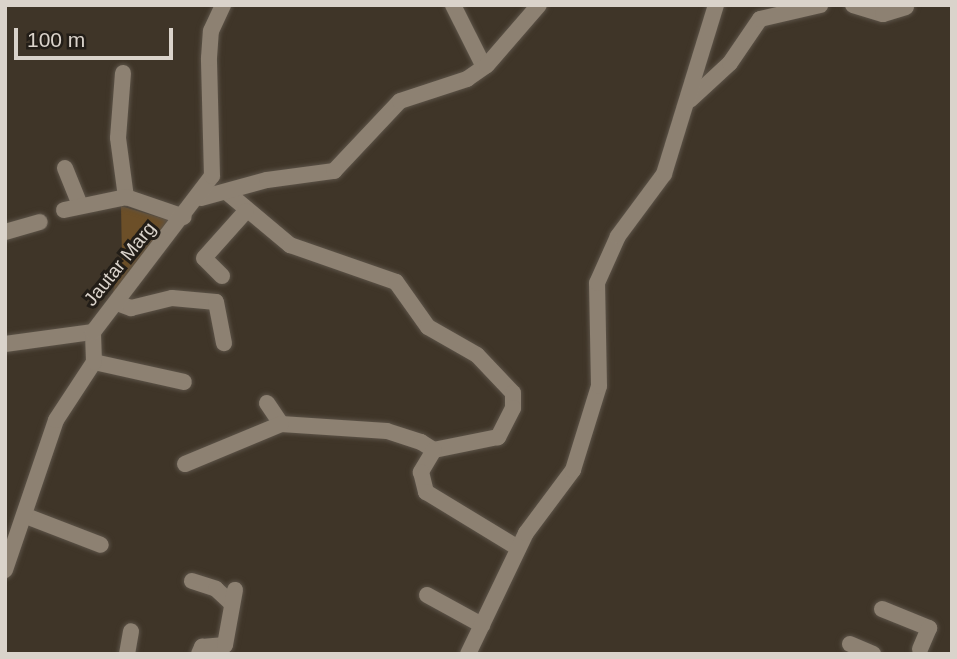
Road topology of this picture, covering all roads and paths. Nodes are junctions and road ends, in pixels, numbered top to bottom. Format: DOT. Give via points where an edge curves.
graph roads {
  1 [pos="453,5"];
  2 [pos="539,5"];
  3 [pos="716,5"];
  4 [pos="820,5"];
  5 [pos="853,5"];
  6 [pos="220,7"];
  7 [pos="906,7"];
  8 [pos="484,67"];
  9 [pos="123,73"];
  10 [pos="690,100"];
  11 [pos="65,168"];
  12 [pos="229,194"];
  13 [pos="126,197"];
  14 [pos="201,198"];
  15 [pos="80,205"];
  16 [pos="64,210"];
  17 [pos="246,211"];
  18 [pos="184,217"];
  19 [pos="40,222"];
  20 [pos="6,230"];
  21 [pos="222,276"];
  22 [pos="117,303"];
  23 [pos="93,332"];
  24 [pos="224,343"];
  25 [pos="5,344"];
  26 [pos="94,362"];
  27 [pos="184,382"];
  28 [pos="267,403"];
  29 [pos="281,424"];
  30 [pos="434,450"];
  31 [pos="185,464"];
  32 [pos="26,516"];
  33 [pos="101,545"];
  34 [pos="518,548"];
  35 [pos="5,570"];
  36 [pos="192,581"];
  37 [pos="427,596"];
  38 [pos="882,609"];
  39 [pos="482,625"];
  40 [pos="131,631"];
  41 [pos="850,644"];
  42 [pos="923,652"];
  43 [pos="127,654"];
  44 [pos="199,654"];
  45 [pos="468,654"];
  46 [pos="873,654"];
  1 -- 8 [label="street"];
  2 -- 8 [label="street"];
  3 -- 10 [label="street"];
  4 -- 10 [label="street" via="760,19 730,63"];
  5 -- 7 [label="street" via="883,13"];
  6 -- 14 [label="street" via="209,58 214,158"];
  8 -- 12 [label="street" via="467,79 400,101 334,171 267,180"];
  9 -- 13 [label="street" via="118,152"];
  10 -- 34 [label="street" via="659,185 618,236 601,271 595,304 599,386 573,470"];
  11 -- 15 [label="street"];
  12 -- 14 [label="street"];
  12 -- 17 [label="street"];
  13 -- 15 [label="street"];
  13 -- 18 [label="street"];
  14 -- 18 [label="street, Jautar Marg"];
  15 -- 16 [label="street"];
  17 -- 21 [label="street" via="204,258"];
  17 -- 30 [label="street" via="290,245 396,282 428,327 477,355 513,393 513,408 498,438"];
  18 -- 22 [label="street, Jautar Marg"];
  19 -- 20 [label="street"];
  22 -- 23 [label="street, Jautar Marg"];
  22 -- 24 [label="street" via="131,308 172,298 216,302"];
  23 -- 25 [label="street"];
  23 -- 26 [label="street, Jautar Marg"];
  26 -- 27 [label="street"];
  26 -- 32 [label="street" via="57,420"];
  28 -- 29 [label="street"];
  29 -- 30 [label="street" via="387,431"];
  29 -- 31 [label="street"];
  30 -- 34 [label="street" via="421,472 426,492"];
  32 -- 33 [label="street"];
  32 -- 35 [label="street"];
  34 -- 39 [label="street"];
  36 -- 44 [label="street" via="205,582 233,597 225,645 202,647"];
  37 -- 39 [label="street"];
  38 -- 42 [label="street" via="929,628"];
  39 -- 45 [label="street"];
  40 -- 43 [label="street"];
  41 -- 46 [label="street"];
}
